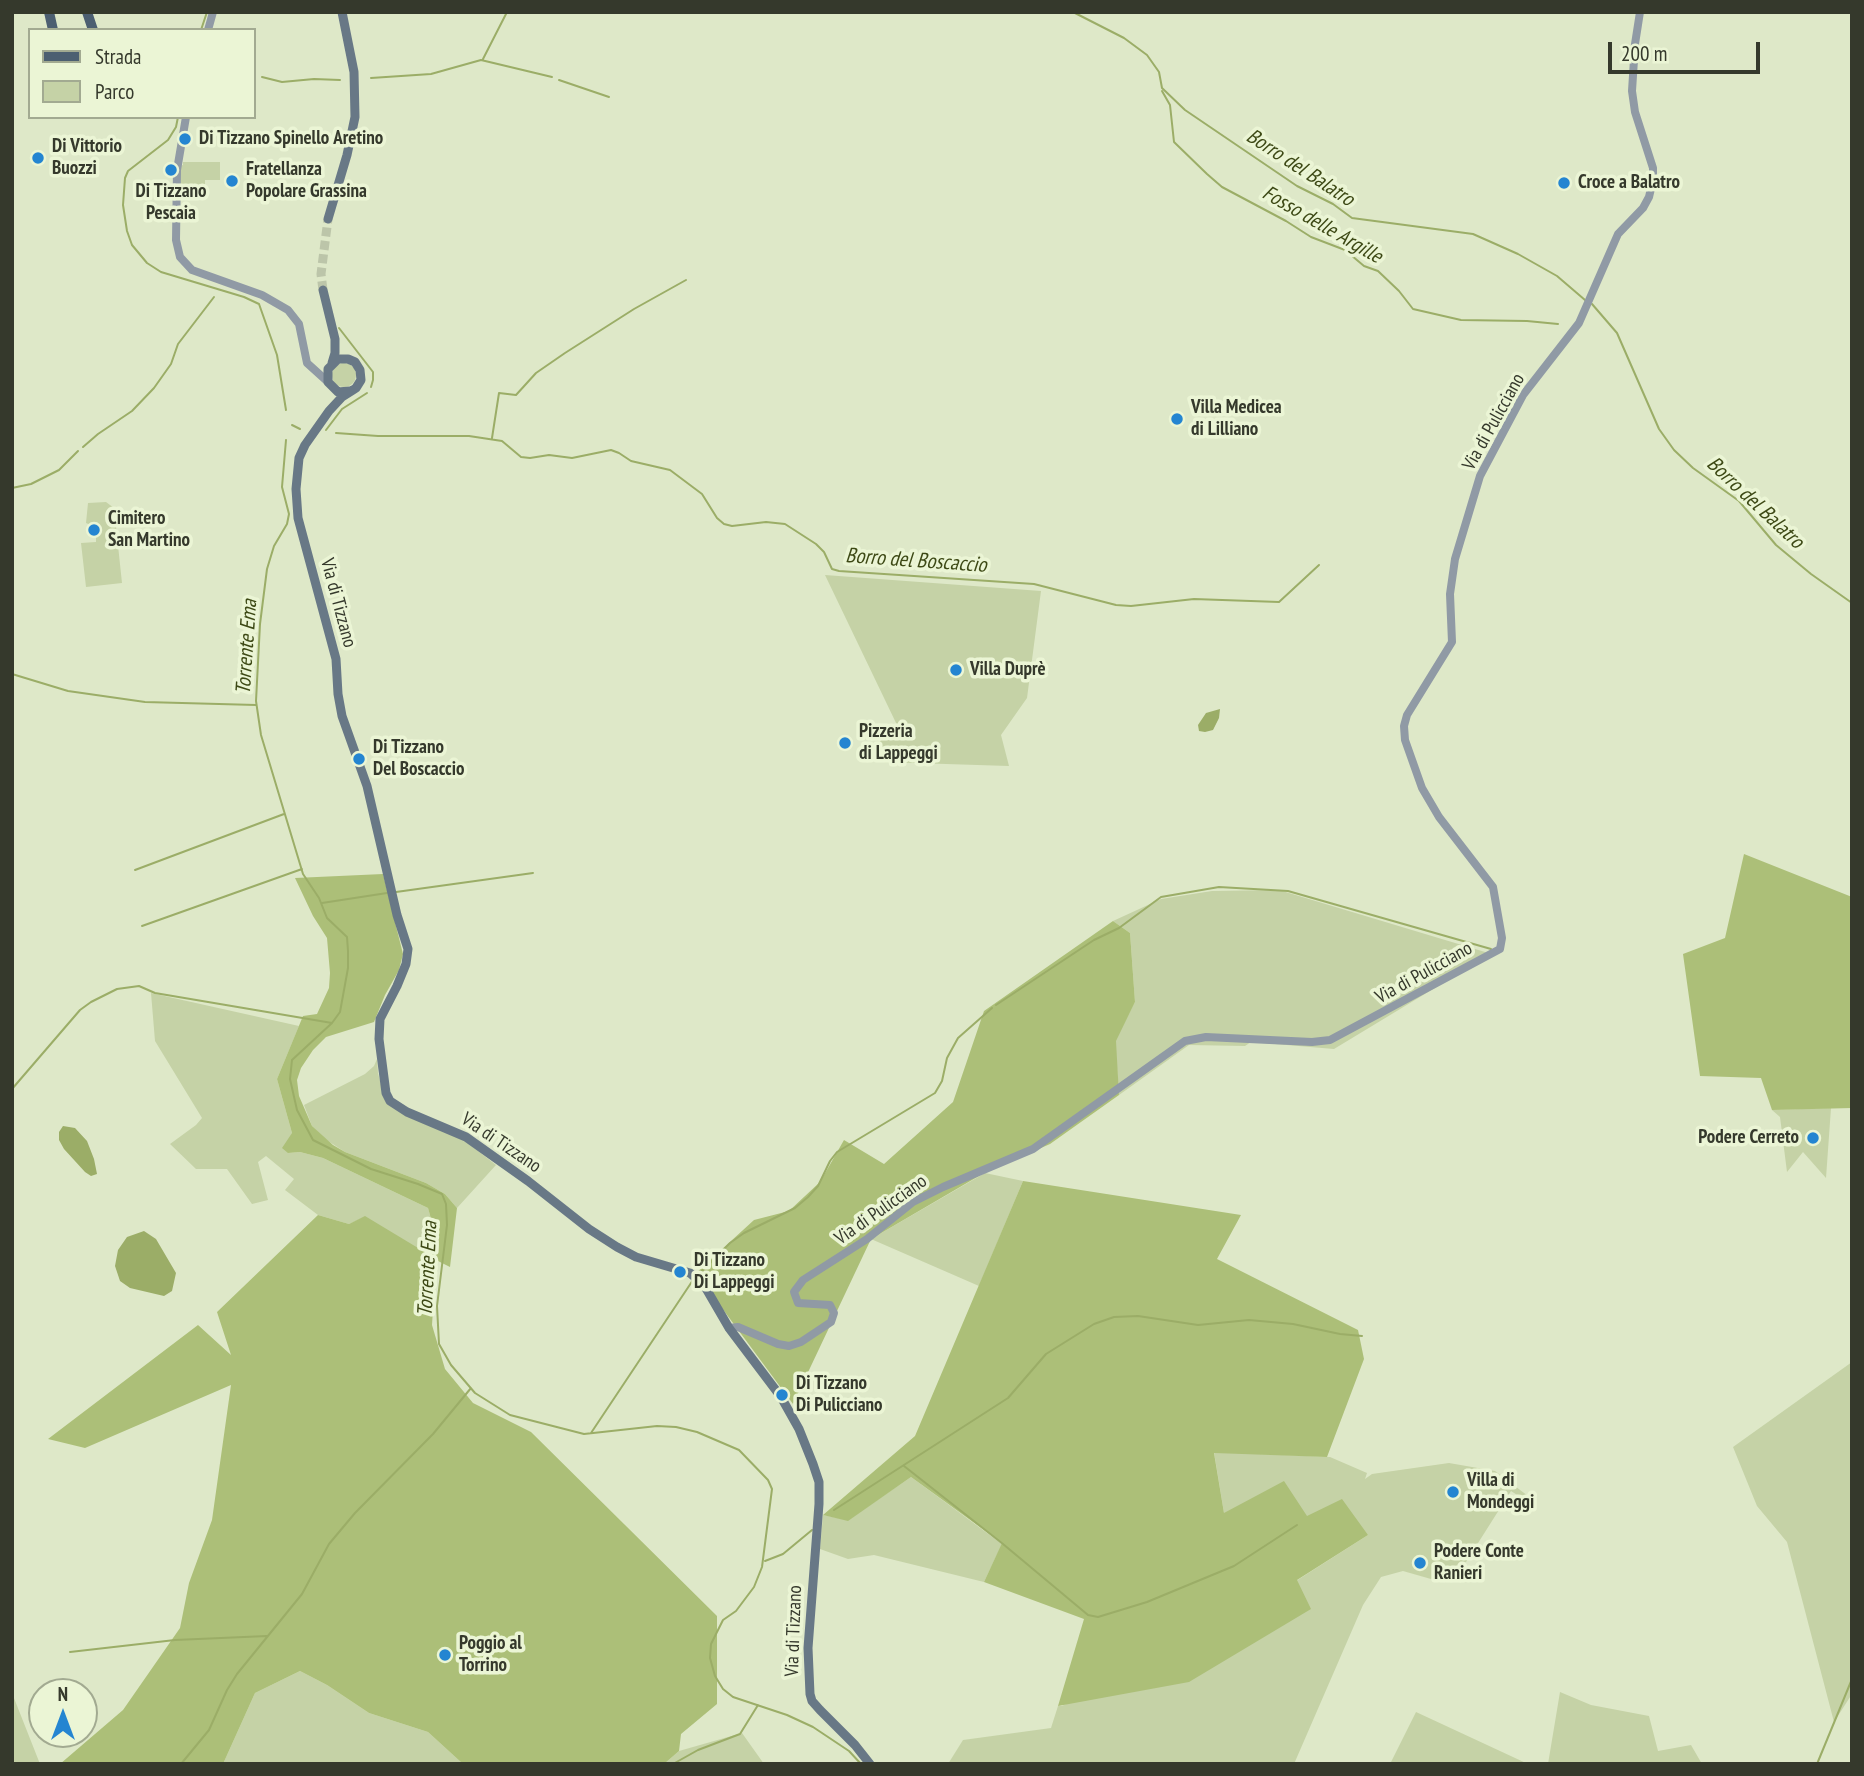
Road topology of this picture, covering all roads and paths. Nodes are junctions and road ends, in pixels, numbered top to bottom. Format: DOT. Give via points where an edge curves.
graph roads {
  1 [pos="342,12"];
  2 [pos="1640,12"];
  3 [pos="186,119"];
  4 [pos="328,219"];
  5 [pos="323,290"];
  6 [pos="334,330"];
  7 [pos="351,360"];
  8 [pos="331,365"];
  9 [pos="310,366"];
  10 [pos="329,384"];
  11 [pos="350,391"];
  12 [pos="322,419"];
  13 [pos="729,1328"];
  14 [pos="870,1764"];
  1 -- 4 [label="main road" via="354,72 355,117"];
  2 -- 13 [label="street, Via di Pulicciano" via="1632,91 1653,168 1649,197 1618,234 1579,323 1523,395 1480,476 1455,559 1450,594 1452,642 1404,726 1422,788 1493,887 1502,939 1499,951 1330,1040 1206,1037 1185,1041 1046,1140 913,1202 867,1239 803,1280 794,1292 798,1303 830,1305 834,1313 828,1324 801,1342 778,1344 738,1327"];
  3 -- 9 [label="street" via="177,170 180,257 192,270 262,295 288,310 299,324"];
  5 -- 6 [label="main road"];
  6 -- 7 [label="main road"];
  6 -- 8 [label="main road, Via di Tizzano" via="336,348"];
  7 -- 8 [label="main road"];
  7 -- 11 [label="main road" via="361,376"];
  8 -- 9 [label="street" via="322,370"];
  8 -- 10 [label="main road, Via di Tizzano"];
  9 -- 10 [label="street"];
  10 -- 11 [label="main road" via="338,391"];
  10 -- 12 [label="main road, Via di Tizzano"];
  11 -- 12 [label="main road, Via di Tizzano"];
  12 -- 13 [label="main road, Via di Tizzano" via="299,458 298,518 336,659 342,716 367,786 408,949 397,986 380,1019 386,1093 407,1112 466,1137 617,1247 696,1277"];
  13 -- 14 [label="main road, Via di Tizzano" via="781,1397 819,1482 808,1648 810,1694"];
}
